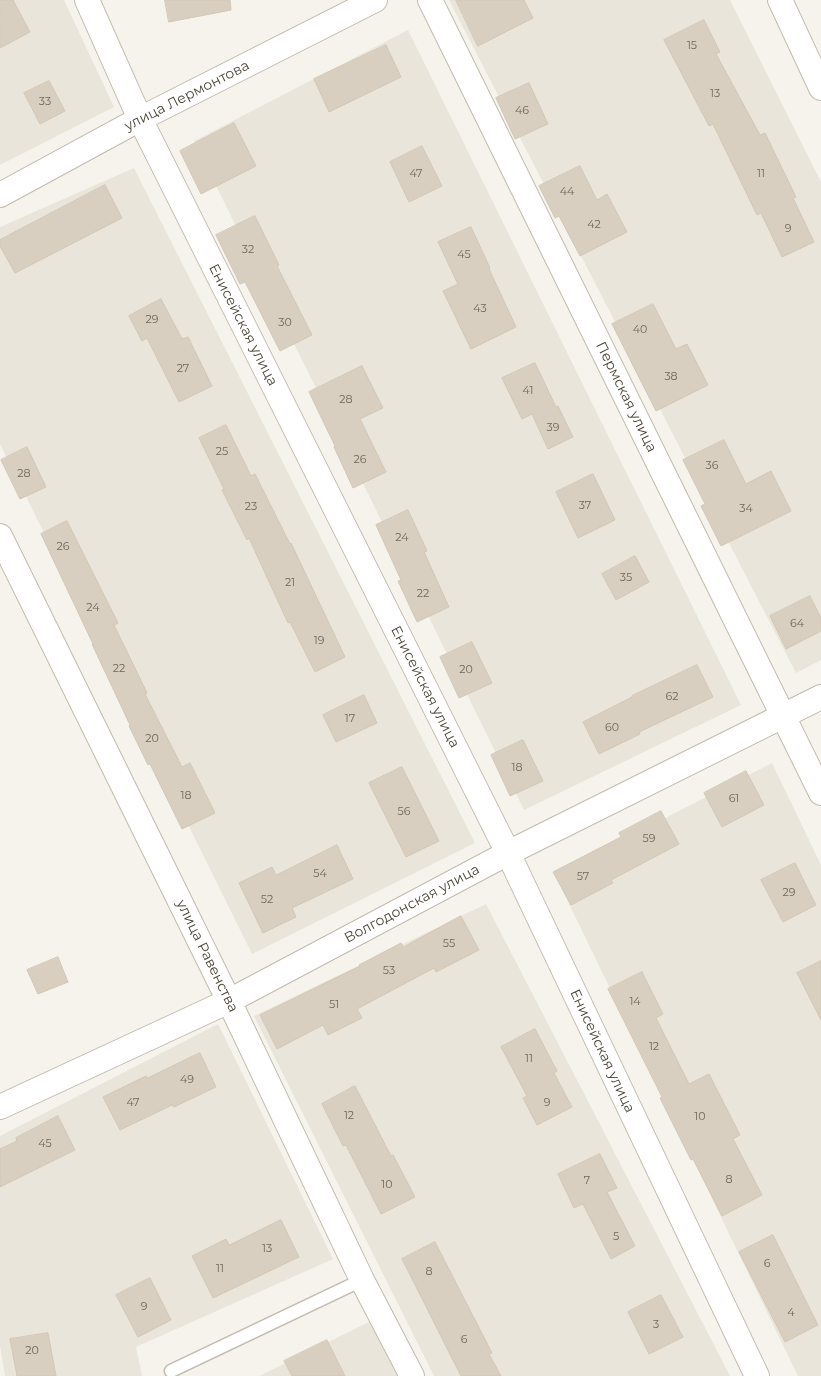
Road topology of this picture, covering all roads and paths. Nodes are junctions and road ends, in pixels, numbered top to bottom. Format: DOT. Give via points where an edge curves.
graph roads {
  1 [pos="87,0"];
  2 [pos="375,0"];
  3 [pos="430,0"];
  4 [pos="780,0"];
  5 [pos="821,88"];
  6 [pos="140,119"];
  7 [pos="0,195"];
  8 [pos="0,536"];
  9 [pos="821,697"];
  10 [pos="783,717"];
  11 [pos="821,793"];
  12 [pos="508,853"];
  13 [pos="229,1001"];
  14 [pos="0,1107"];
  15 [pos="362,1280"];
  16 [pos="171,1371"];
  17 [pos="412,1376"];
  18 [pos="757,1376"];
  1 -- 6 [label="street, Енисейская улица"];
  2 -- 6 [label="street, улица Лермонтова"];
  3 -- 10 [label="street, Пермская улица"];
  4 -- 5 [label="street"];
  6 -- 7 [label="street, улица Лермонтова"];
  6 -- 12 [label="street, Енисейская улица"];
  8 -- 13 [label="street, улица Равенства"];
  9 -- 10 [label="street, Волгодонская улица"];
  10 -- 11 [label="street, Пермская улица"];
  10 -- 12 [label="street, Волгодонская улица"];
  12 -- 13 [label="street, Волгодонская улица"];
  12 -- 18 [label="street, Енисейская улица"];
  13 -- 14 [label="street, Волгодонская улица"];
  13 -- 15 [label="street, улица Равенства"];
  15 -- 16 [label="lane"];
  15 -- 17 [label="street, улица Равенства"];
}
